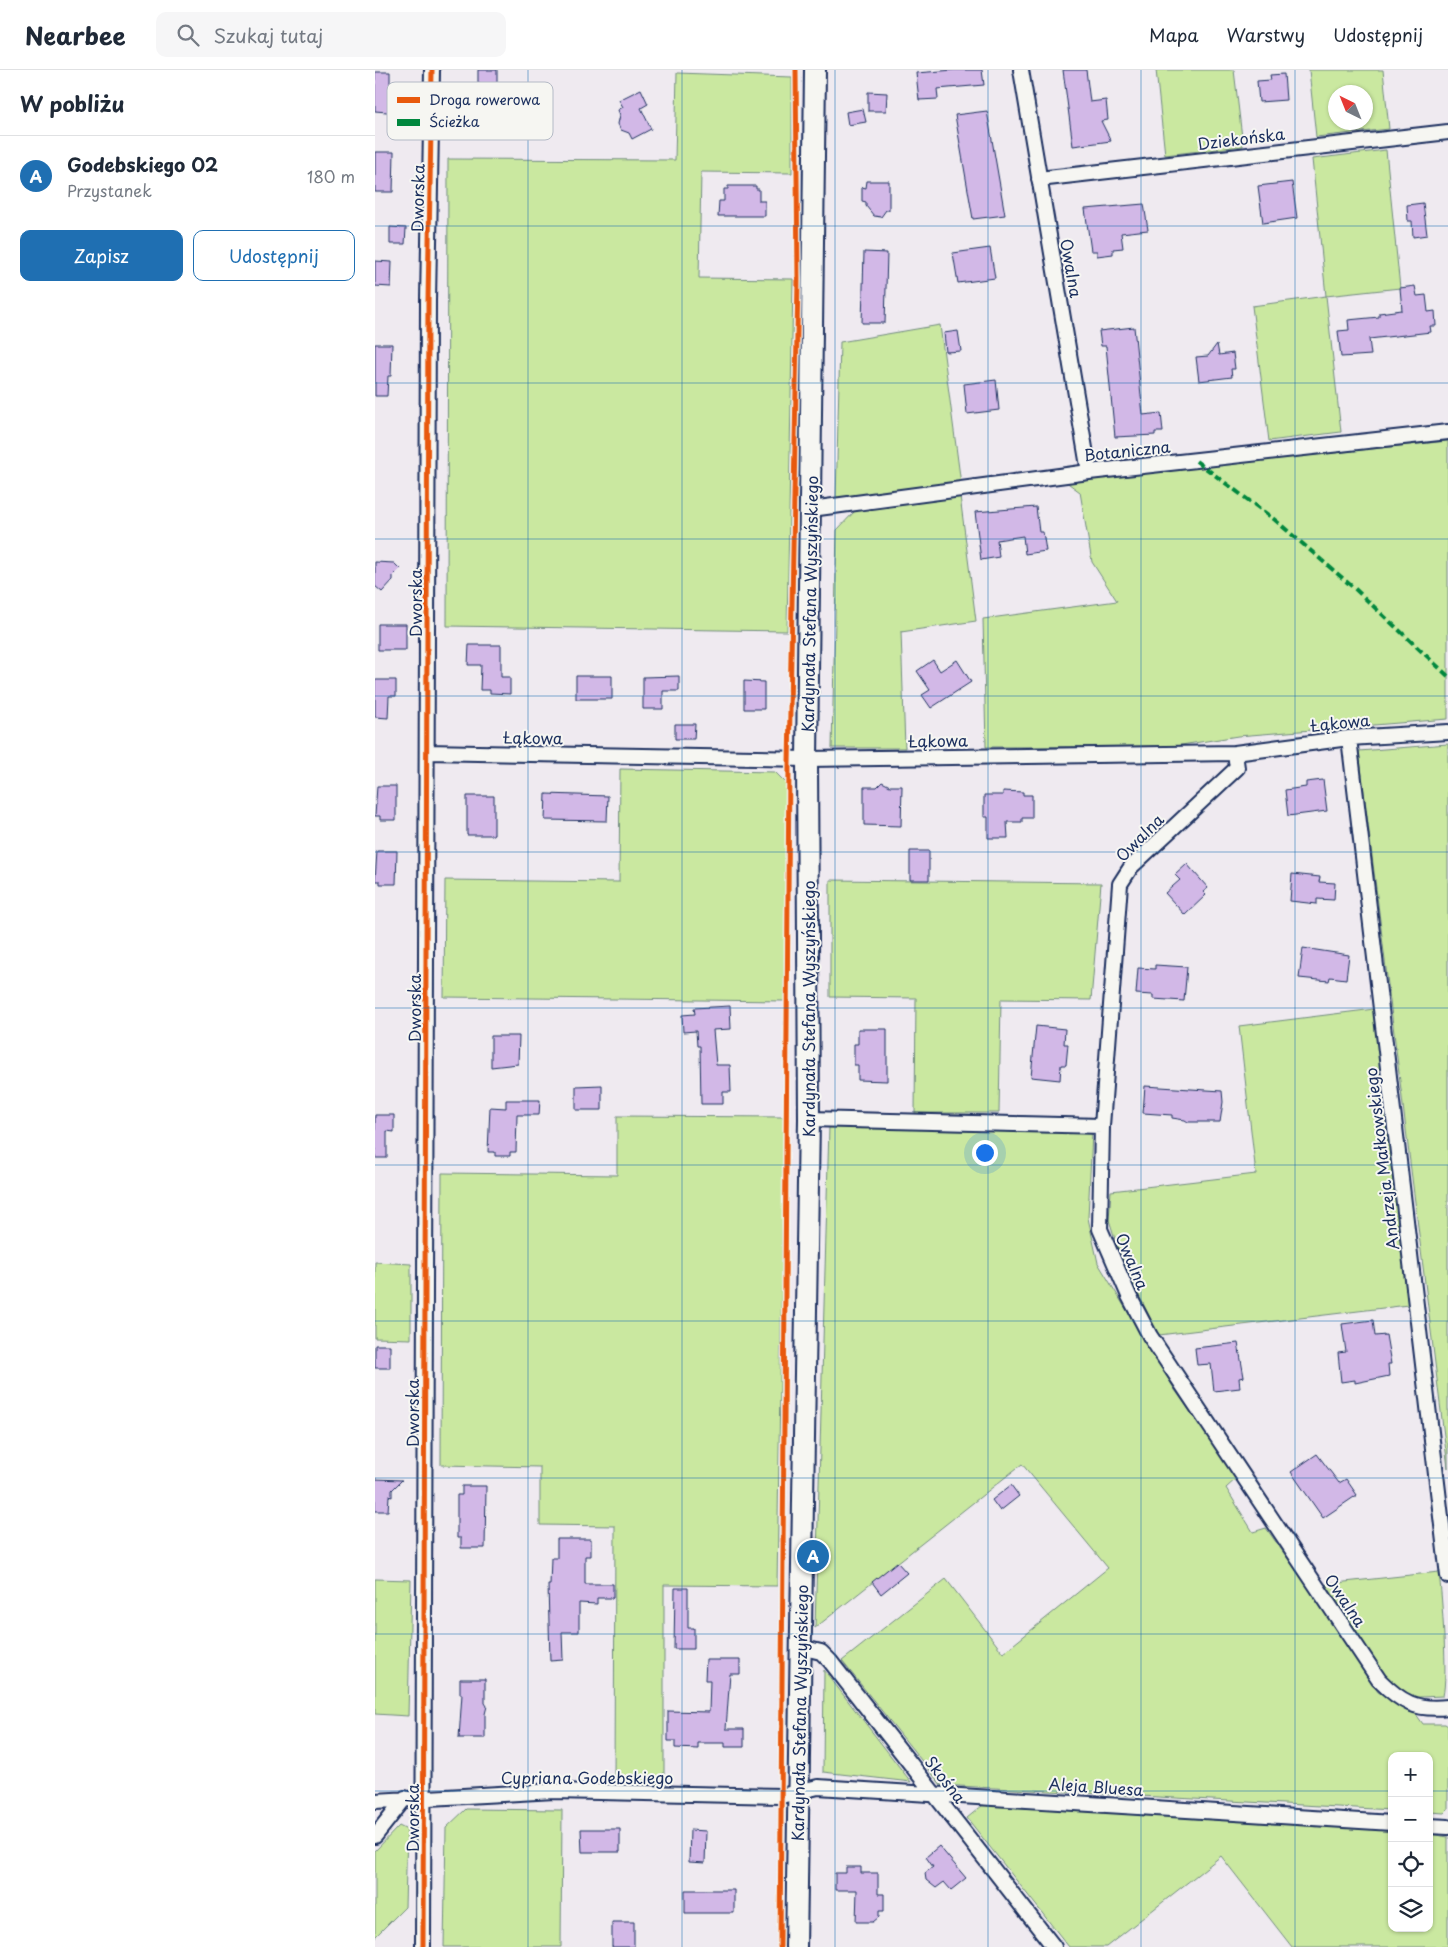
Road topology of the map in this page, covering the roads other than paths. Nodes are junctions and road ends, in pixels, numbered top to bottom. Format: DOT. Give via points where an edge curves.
graph roads {
  1 [pos="815,70"];
  2 [pos="1021,70"];
  3 [pos="1448,132"];
  4 [pos="431,140"];
  5 [pos="1039,179"];
  6 [pos="1448,432"];
  7 [pos="1089,472"];
  8 [pos="811,509"];
  9 [pos="1448,732"];
  10 [pos="1349,738"];
  11 [pos="427,752"];
  12 [pos="1235,753"];
  13 [pos="807,760"];
  14 [pos="809,1119"];
  15 [pos="1102,1126"];
  16 [pos="1448,1576"];
  17 [pos="799,1647"];
  18 [pos="1448,1707"];
  19 [pos="935,1792"];
  20 [pos="798,1793"];
  21 [pos="405,1798"];
  22 [pos="425,1798"];
  23 [pos="375,1801"];
  24 [pos="1388,1823"];
  25 [pos="1433,1826"];
  26 [pos="1448,1827"];
  27 [pos="375,1836"];
  28 [pos="423,1947"];
  29 [pos="796,1947"];
  30 [pos="1055,1947"];
  1 -- 8 [label="main road, Kardynała Stefana Wyszyńskiego"];
  2 -- 5 [label="street, Owalna"];
  3 -- 5 [label="street, Dziekońska"];
  4 -- 11 [label="street, Dworska"];
  5 -- 7 [label="street, Owalna"];
  6 -- 7 [label="street, Botaniczna"];
  7 -- 8 [label="street, Botaniczna"];
  8 -- 13 [label="main road, Kardynała Stefana Wyszyńskiego"];
  9 -- 10 [label="street, Łąkowa"];
  10 -- 12 [label="street, Łąkowa"];
  10 -- 16 [label="street, Andrzeja Małkowskiego"];
  11 -- 13 [label="street, Łąkowa"];
  11 -- 22 [label="street, Dworska"];
  12 -- 13 [label="street, Łąkowa"];
  12 -- 15 [label="street, Owalna" via="1237,768 1131,867 1120,884"];
  13 -- 14 [label="main road, Kardynała Stefana Wyszyńskiego"];
  14 -- 15 [label="street"];
  14 -- 17 [label="main road, Kardynała Stefana Wyszyńskiego"];
  15 -- 18 [label="street, Owalna" via="1100,1229 1150,1336 1379,1680 1398,1699 1418,1707"];
  17 -- 19 [label="street, Skośna" via="821,1652 830,1661"];
  17 -- 20 [label="main road, Kardynała Stefana Wyszyńskiego"];
  19 -- 20 [label="street, Aleja Bluesa" via="818,1786"];
  19 -- 24 [label="street, Aleja Bluesa"];
  19 -- 30 [label="street, Skośna"];
  20 -- 22 [label="street, Cypriana Godebskiego" via="781,1796 554,1791"];
  20 -- 29 [label="main road, Kardynała Stefana Wyszyńskiego"];
  21 -- 22 [label="street, Cypriana Godebskiego"];
  21 -- 23 [label="street, Cypriana Godebskiego"];
  21 -- 27 [label="street"];
  22 -- 28 [label="street, Dworska"];
  25 -- 26 [label="street"];
}
